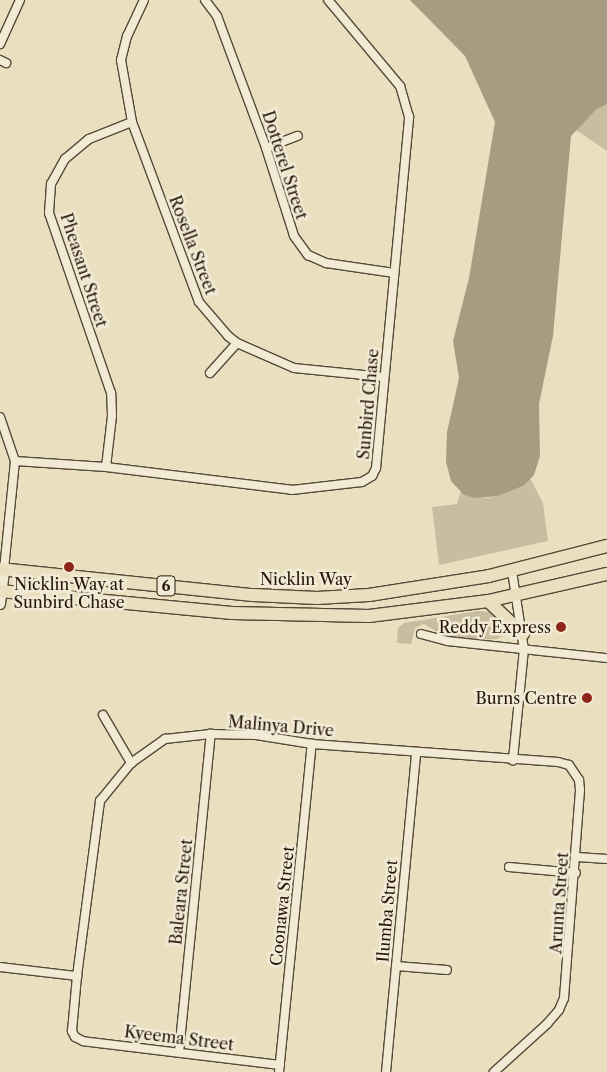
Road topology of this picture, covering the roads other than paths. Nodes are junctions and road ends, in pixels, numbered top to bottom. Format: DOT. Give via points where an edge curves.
graph roads {
  1 [pos="20,0"];
  2 [pos="144,0"];
  3 [pos="205,0"];
  4 [pos="328,0"];
  5 [pos="0,44"];
  6 [pos="132,122"];
  7 [pos="298,136"];
  8 [pos="266,148"];
  9 [pos="394,273"];
  10 [pos="237,343"];
  11 [pos="210,373"];
  12 [pos="384,377"];
  13 [pos="0,417"];
  14 [pos="15,461"];
  15 [pos="106,467"];
  16 [pos="607,546"];
  17 [pos="2,569"];
  18 [pos="512,571"];
  19 [pos="607,574"];
  20 [pos="1,591"];
  21 [pos="516,596"];
  22 [pos="488,601"];
  23 [pos="0,604"];
  24 [pos="421,634"];
  25 [pos="523,634"];
  26 [pos="524,649"];
  27 [pos="607,658"];
  28 [pos="103,715"];
  29 [pos="211,734"];
  30 [pos="312,744"];
  31 [pos="416,752"];
  32 [pos="513,760"];
  33 [pos="131,763"];
  34 [pos="577,857"];
  35 [pos="607,859"];
  36 [pos="509,867"];
  37 [pos="576,873"];
  38 [pos="396,966"];
  39 [pos="0,967"];
  40 [pos="447,970"];
  41 [pos="76,976"];
  42 [pos="74,1038"];
  43 [pos="178,1052"];
  44 [pos="279,1068"];
  45 [pos="386,1072"];
  46 [pos="494,1072"];
  1 -- 5 [label="street"];
  2 -- 6 [label="street, Rosella Street" via="121,60"];
  3 -- 8 [label="street, Dotterel Street" via="217,16"];
  4 -- 9 [label="street, Sunbird Chase" via="400,86 406,103 409,131"];
  6 -- 10 [label="street, Rosella Street" via="199,302"];
  6 -- 15 [label="street, Pheasant Street" via="89,139 65,159 51,184 49,214 111,393 112,416"];
  7 -- 8 [label="street"];
  8 -- 9 [label="street, Dotterel Street" via="294,236 308,255 326,263"];
  9 -- 12 [label="street, Sunbird Chase"];
  10 -- 11 [label="street"];
  10 -- 12 [label="street, Rosella Street" via="294,368"];
  12 -- 15 [label="street, Sunbird Chase" via="376,468 372,476 362,482 292,490"];
  13 -- 14 [label="street"];
  14 -- 15 [label="street, Sunbird Chase"];
  14 -- 17 [label="street"];
  16 -- 18 [label="highway, Nicklin Way / 6"];
  17 -- 18 [label="highway, Nicklin Way / 6" via="253,595 316,598 369,595"];
  17 -- 20 [label="street"];
  18 -- 21 [label="street"];
  19 -- 21 [label="highway, 6"];
  20 -- 22 [label="highway, 6" via="232,613 306,616 369,616"];
  20 -- 23 [label="street"];
  21 -- 22 [label="highway, 6"];
  21 -- 25 [label="street"];
  22 -- 25 [label="highway"];
  24 -- 26 [label="street" via="446,641"];
  25 -- 26 [label="street"];
  26 -- 27 [label="street"];
  26 -- 32 [label="street"];
  28 -- 33 [label="street"];
  29 -- 30 [label="street, Malinya Drive" via="256,735"];
  29 -- 33 [label="street, Malinya Drive" via="165,739"];
  29 -- 43 [label="street, Baleara Street"];
  30 -- 31 [label="street, Malinya Drive"];
  30 -- 44 [label="street, Coonawa Street"];
  31 -- 32 [label="street, Malinya Drive"];
  31 -- 38 [label="street, Ilumba Street"];
  32 -- 34 [label="street, Arunta Street" via="558,762 569,765 574,772 580,790"];
  33 -- 41 [label="street, Malinya Drive" via="100,802"];
  34 -- 35 [label="street"];
  34 -- 37 [label="street, Arunta Street"];
  36 -- 37 [label="street"];
  37 -- 46 [label="street, Arunta Street" via="564,998 547,1024"];
  38 -- 40 [label="street"];
  38 -- 45 [label="street, Ilumba Street"];
  39 -- 41 [label="street"];
  41 -- 42 [label="street, Malinya Drive"];
  42 -- 43 [label="street, Kyeema Street"];
  43 -- 44 [label="street, Kyeema Street"];
}
